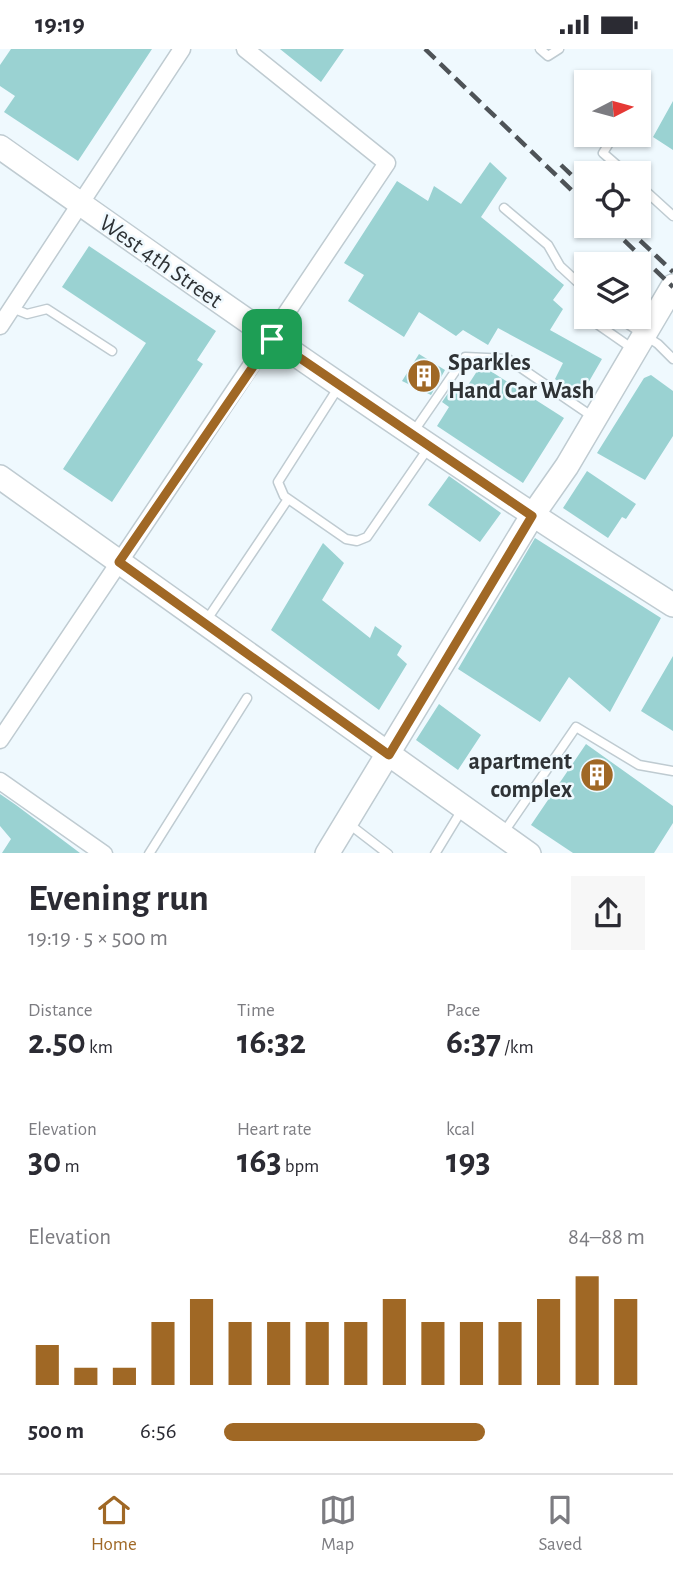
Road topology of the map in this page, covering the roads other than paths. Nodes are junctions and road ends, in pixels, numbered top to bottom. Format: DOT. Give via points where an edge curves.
graph roads {
  1 [pos="182,49"];
  2 [pos="245,49"];
  3 [pos="540,49"];
  4 [pos="559,49"];
  5 [pos="0,147"];
  6 [pos="607,147"];
  7 [pos="612,161"];
  8 [pos="651,196"];
  9 [pos="80,204"];
  10 [pos="504,208"];
  11 [pos="673,216"];
  12 [pos="574,279"];
  13 [pos="673,286"];
  14 [pos="12,308"];
  15 [pos="0,326"];
  16 [pos="610,329"];
  17 [pos="627,329"];
  18 [pos="272,339"];
  19 [pos="639,344"];
  20 [pos="112,351"];
  21 [pos="673,359"];
  22 [pos="340,386"];
  23 [pos="595,419"];
  24 [pos="421,440"];
  25 [pos="0,477"];
  26 [pos="288,499"];
  27 [pos="532,516"];
  28 [pos="119,562"];
  29 [pos="673,605"];
  30 [pos="205,624"];
  31 [pos="247,698"];
  32 [pos="0,740"];
  33 [pos="389,755"];
  34 [pos="673,771"];
  35 [pos="0,781"];
  36 [pos="464,807"];
  37 [pos="347,823"];
  38 [pos="502,835"];
  39 [pos="104,853"];
  40 [pos="149,853"];
  41 [pos="327,853"];
  42 [pos="388,853"];
  43 [pos="435,853"];
  44 [pos="529,853"];
  1 -- 9 [label="street"];
  2 -- 18 [label="street" via="387,163"];
  3 -- 4 [label="lane" via="548,56"];
  5 -- 9 [label="main road, West 4th Street"];
  6 -- 7 [label="lane" via="603,153"];
  8 -- 11 [label="lane"];
  9 -- 14 [label="street"];
  9 -- 18 [label="main road, West 4th Street"];
  10 -- 12 [label="lane" via="548,245 560,267"];
  13 -- 19 [label="main road"];
  14 -- 15 [label="street"];
  14 -- 20 [label="lane" via="27,314 47,309"];
  16 -- 19 [label="lane"];
  17 -- 19 [label="lane"];
  18 -- 22 [label="main road, West 4th Street"];
  18 -- 28 [label="street"];
  19 -- 21 [label="lane"];
  19 -- 23 [label="main road"];
  22 -- 24 [label="main road, West 4th Street"];
  22 -- 26 [label="lane" via="278,482"];
  23 -- 24 [label="lane" via="508,359 465,357"];
  23 -- 27 [label="main road"];
  24 -- 26 [label="lane" via="368,537 346,539"];
  24 -- 27 [label="main road, West 4th Street"];
  25 -- 28 [label="main road"];
  26 -- 30 [label="lane"];
  27 -- 29 [label="main road, West 4th Street"];
  27 -- 33 [label="main road"];
  28 -- 30 [label="main road"];
  28 -- 32 [label="street"];
  30 -- 33 [label="main road"];
  31 -- 40 [label="lane"];
  33 -- 36 [label="main road"];
  33 -- 37 [label="main road"];
  34 -- 38 [label="lane" via="639,765 576,727"];
  35 -- 39 [label="street"];
  36 -- 38 [label="main road"];
  36 -- 43 [label="lane"];
  37 -- 41 [label="main road"];
  37 -- 42 [label="lane"];
  38 -- 44 [label="main road"];
}
